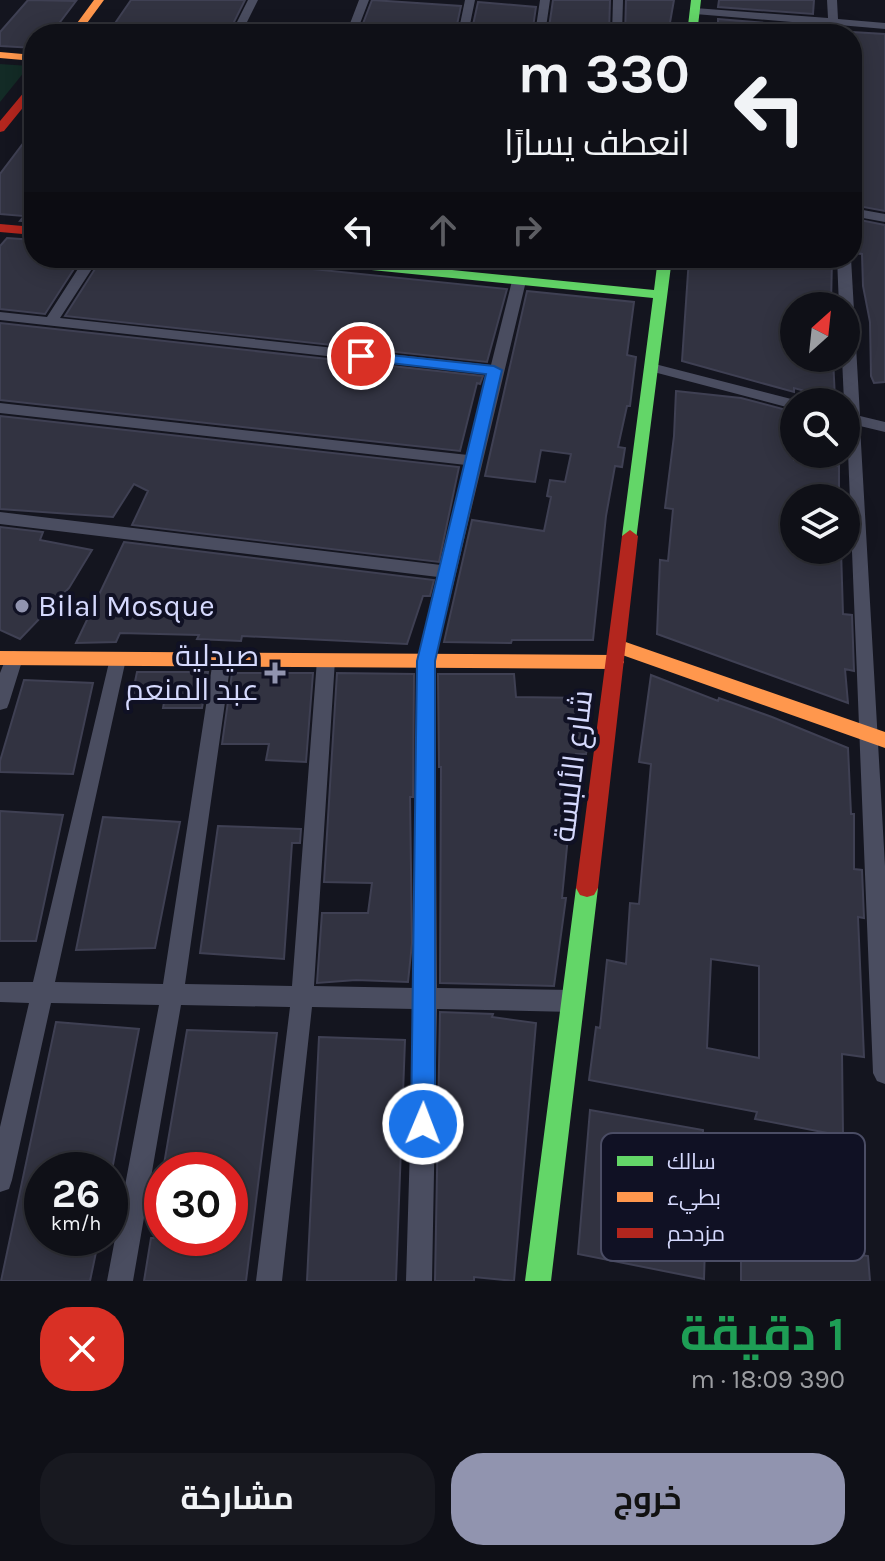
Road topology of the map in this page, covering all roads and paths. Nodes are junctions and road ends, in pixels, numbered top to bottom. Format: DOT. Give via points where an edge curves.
graph roads {
  1 [pos="99,0"];
  2 [pos="116,0"];
  3 [pos="253,0"];
  4 [pos="364,0"];
  5 [pos="470,0"];
  6 [pos="545,0"];
  7 [pos="618,0"];
  8 [pos="832,0"];
  9 [pos="696,6"];
  10 [pos="81,24"];
  11 [pos="100,24"];
  12 [pos="241,24"];
  13 [pos="355,24"];
  14 [pos="465,24"];
  15 [pos="541,24"];
  16 [pos="617,24"];
  17 [pos="809,24"];
  18 [pos="834,24"];
  19 [pos="885,26"];
  20 [pos="862,27"];
  21 [pos="0,55"];
  22 [pos="24,57"];
  23 [pos="24,103"];
  24 [pos="24,119"];
  25 [pos="4,136"];
  26 [pos="862,214"];
  27 [pos="885,218"];
  28 [pos="0,228"];
  29 [pos="24,230"];
  30 [pos="86,268"];
  31 [pos="442,268"];
  32 [pos="664,268"];
  33 [pos="844,268"];
  34 [pos="519,281"];
  35 [pos="660,295"];
  36 [pos="0,316"];
  37 [pos="51,322"];
  38 [pos="651,367"];
  39 [pos="494,370"];
  40 [pos="849,388"];
  41 [pos="780,400"];
  42 [pos="0,408"];
  43 [pos="860,421"];
  44 [pos="885,427"];
  45 [pos="473,461"];
  46 [pos="854,468"];
  47 [pos="0,518"];
  48 [pos="447,572"];
  49 [pos="616,654"];
  50 [pos="7,658"];
  51 [pos="117,659"];
  52 [pos="222,660"];
  53 [pos="326,660"];
  54 [pos="426,661"];
  55 [pos="0,703"];
  56 [pos="876,737"];
  57 [pos="0,992"];
  58 [pos="43,993"];
  59 [pos="172,995"];
  60 [pos="302,997"];
  61 [pos="426,999"];
  62 [pos="573,1001"];
  63 [pos="885,1073"];
  64 [pos="0,1180"];
  65 [pos="120,1281"];
  66 [pos="269,1281"];
  67 [pos="419,1281"];
  68 [pos="538,1281"];
  1 -- 10 [label="street"];
  2 -- 11 [label="street"];
  3 -- 12 [label="street"];
  4 -- 13 [label="street"];
  5 -- 14 [label="street"];
  6 -- 15 [label="street"];
  7 -- 16 [label="street"];
  8 -- 18 [label="street"];
  9 -- 17 [label="street"];
  19 -- 20 [label="street"];
  21 -- 22 [label="street"];
  23 -- 25 [label="street"];
  24 -- 25 [label="street"];
  26 -- 27 [label="street"];
  28 -- 29 [label="street"];
  30 -- 37 [label="street"];
  31 -- 34 [label="street"];
  32 -- 35 [label="street, شارع الألبسة"];
  33 -- 40 [label="street"];
  34 -- 35 [label="street"];
  34 -- 39 [label="street"];
  35 -- 38 [label="street, شارع الألبسة"];
  36 -- 37 [label="street"];
  37 -- 39 [label="street"];
  38 -- 41 [label="street"];
  38 -- 49 [label="street, شارع الألبسة"];
  39 -- 45 [label="street"];
  42 -- 45 [label="street"];
  43 -- 44 [label="street"];
  45 -- 48 [label="street"];
  46 -- 56 [label="street"];
  47 -- 48 [label="street"];
  48 -- 54 [label="street"];
  49 -- 54 [label="street"];
  49 -- 56 [label="street"];
  49 -- 62 [label="street, شارع الألبسة"];
  50 -- 51 [label="street"];
  50 -- 55 [label="street"];
  51 -- 52 [label="street"];
  51 -- 58 [label="street"];
  52 -- 53 [label="street"];
  52 -- 59 [label="street"];
  53 -- 54 [label="street"];
  53 -- 60 [label="street"];
  54 -- 61 [label="street"];
  56 -- 63 [label="street"];
  57 -- 58 [label="street"];
  58 -- 59 [label="street"];
  58 -- 64 [label="street"];
  59 -- 60 [label="street"];
  59 -- 65 [label="street"];
  60 -- 61 [label="street"];
  60 -- 66 [label="street"];
  61 -- 62 [label="street"];
  61 -- 67 [label="street"];
  62 -- 68 [label="street, شارع الألبسة"];
}
